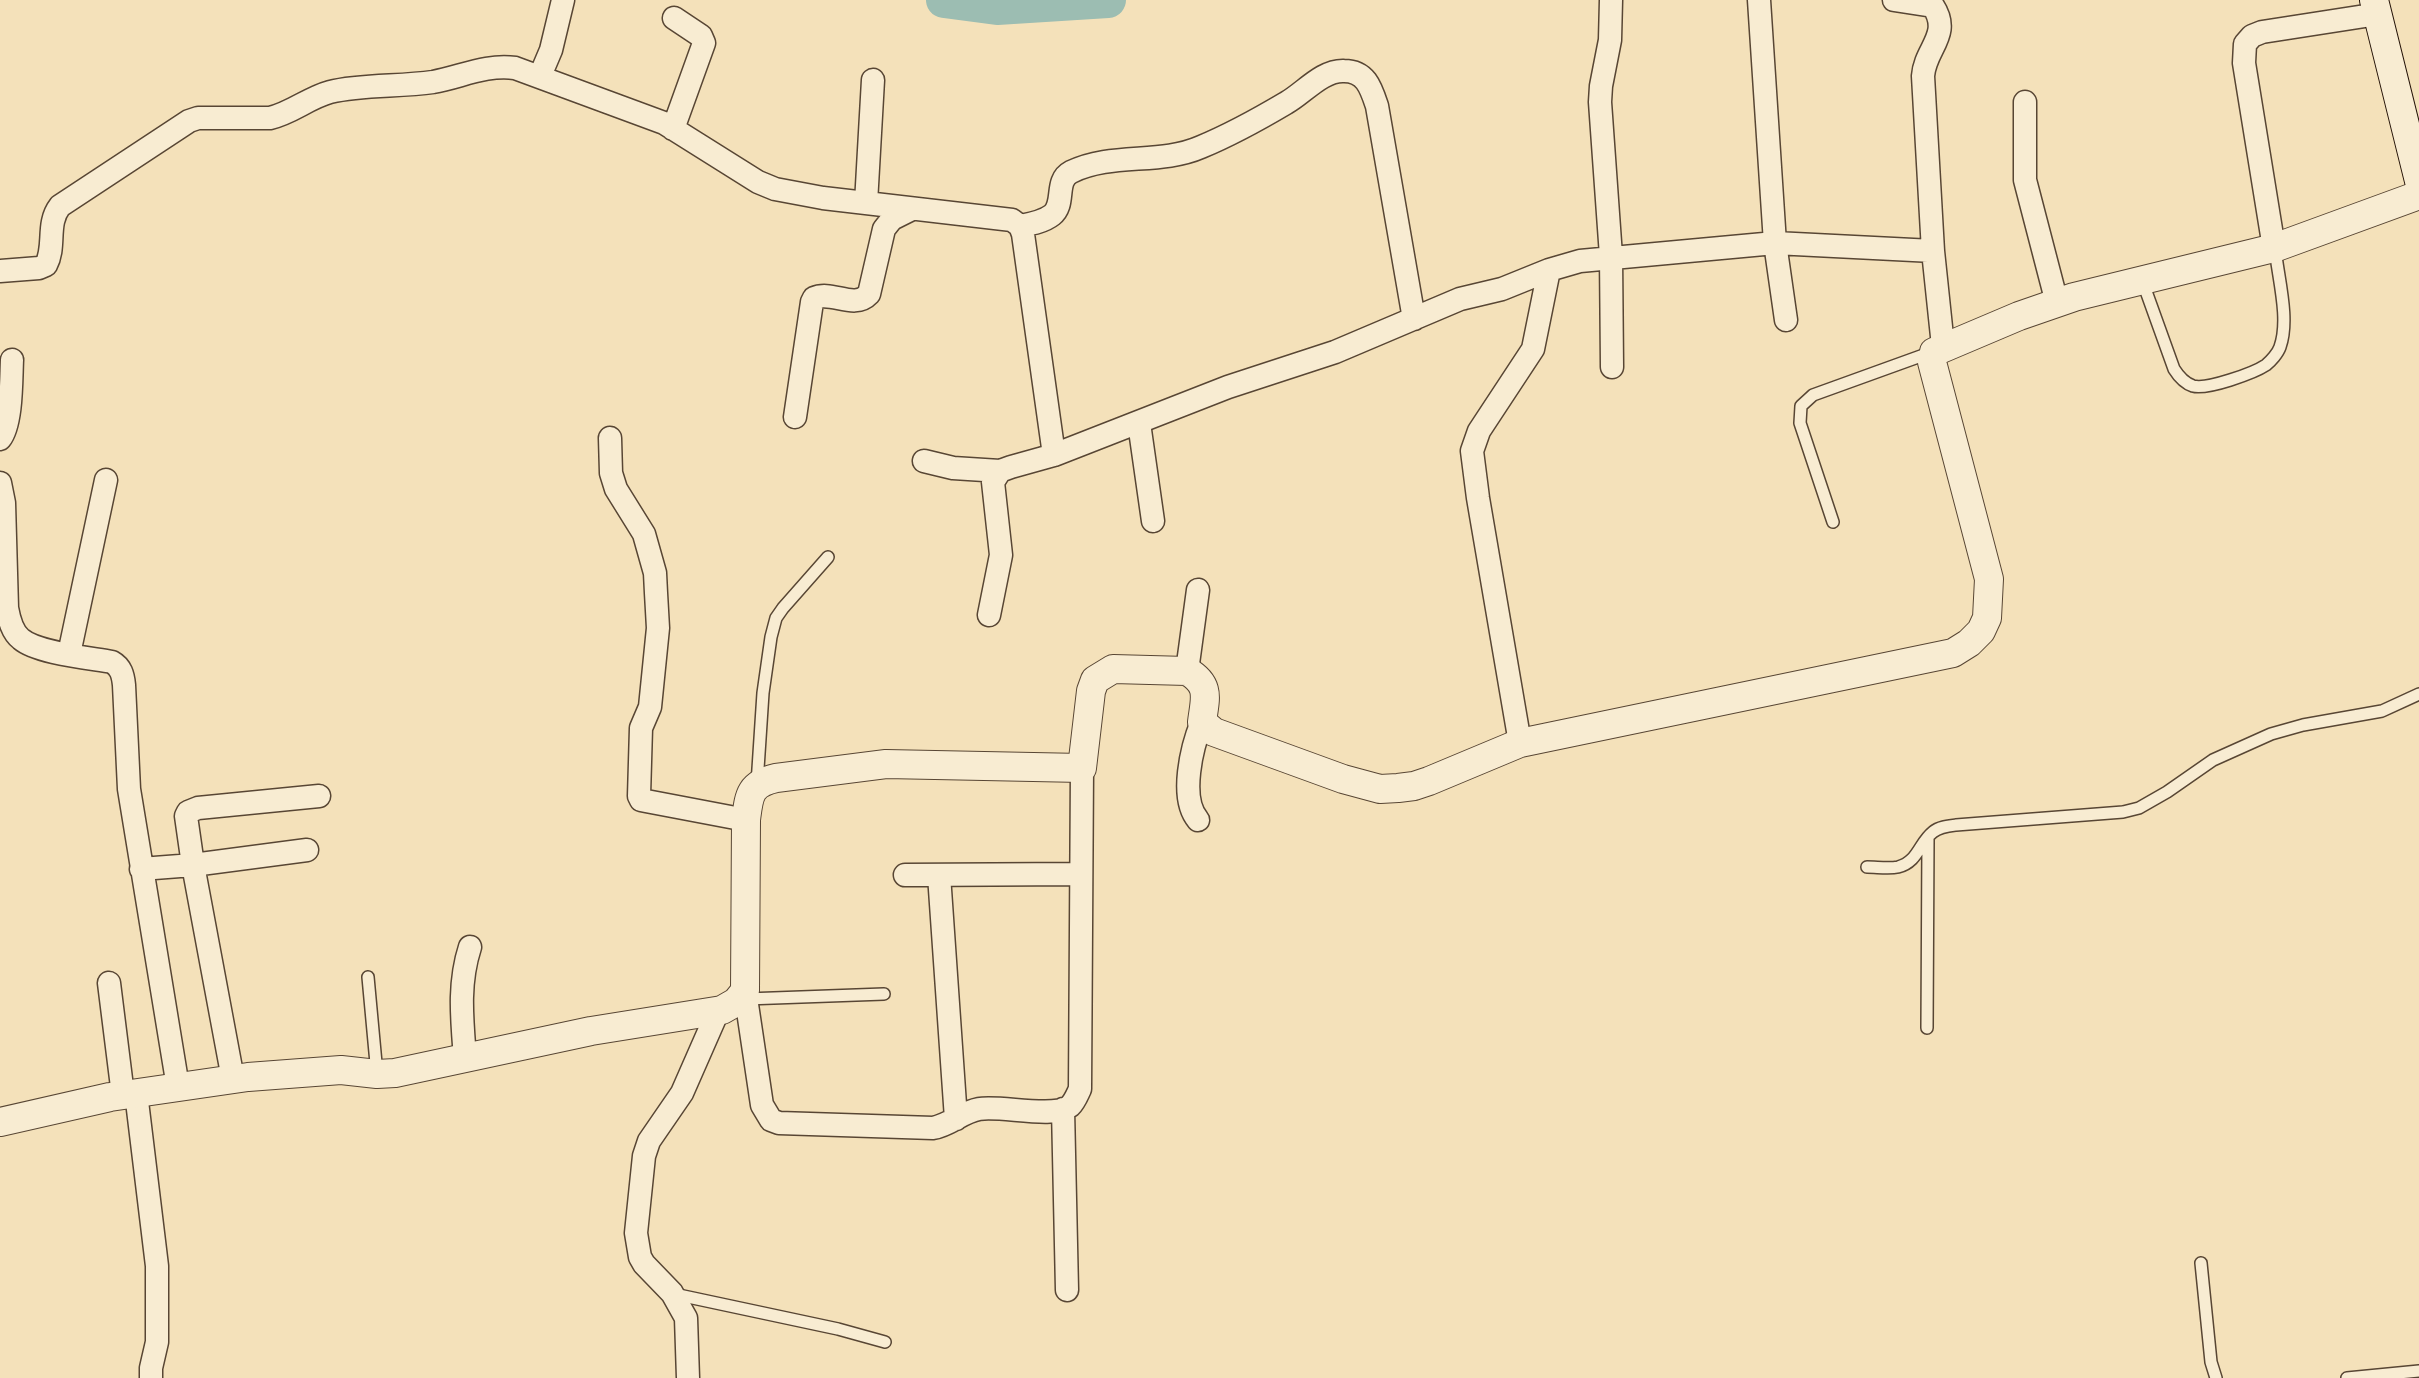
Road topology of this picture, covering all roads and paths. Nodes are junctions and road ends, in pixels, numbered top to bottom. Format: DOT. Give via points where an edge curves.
graph roads {
  1 [pos="563,0"];
  2 [pos="1611,0"];
  3 [pos="1759,0"];
  4 [pos="1894,0"];
  5 [pos="2376,7"];
  6 [pos="674,18"];
  7 [pos="540,76"];
  8 [pos="873,80"];
  9 [pos="2025,102"];
  10 [pos="673,129"];
  11 [pos="2419,181"];
  12 [pos="2419,195"];
  13 [pos="866,203"];
  14 [pos="912,209"];
  15 [pos="1020,226"];
  16 [pos="1775,243"];
  17 [pos="2274,248"];
  18 [pos="1933,251"];
  19 [pos="1611,256"];
  20 [pos="1548,270"];
  21 [pos="0,271"];
  22 [pos="2142,280"];
  23 [pos="2058,303"];
  24 [pos="1414,318"];
  25 [pos="1786,320"];
  26 [pos="1939,349"];
  27 [pos="12,360"];
  28 [pos="1612,367"];
  29 [pos="795,417"];
  30 [pos="1139,423"];
  31 [pos="610,438"];
  32 [pos="0,439"];
  33 [pos="1054,456"];
  34 [pos="924,461"];
  35 [pos="1000,471"];
  36 [pos="106,480"];
  37 [pos="0,483"];
  38 [pos="1154,521"];
  39 [pos="1833,522"];
  40 [pos="828,557"];
  41 [pos="1198,590"];
  42 [pos="989,615"];
  43 [pos="69,654"];
  44 [pos="1187,671"];
  45 [pos="2419,694"];
  46 [pos="1202,722"];
  47 [pos="1520,743"];
  48 [pos="1082,768"];
  49 [pos="757,786"];
  50 [pos="319,796"];
  51 [pos="746,820"];
  52 [pos="1198,820"];
  53 [pos="1928,838"];
  54 [pos="307,850"];
  55 [pos="193,865"];
  56 [pos="1867,867"];
  57 [pos="141,869"];
  58 [pos="1081,874"];
  59 [pos="905,875"];
  60 [pos="939,875"];
  61 [pos="470,947"];
  62 [pos="368,977"];
  63 [pos="109,983"];
  64 [pos="884,994"];
  65 [pos="745,995"];
  66 [pos="718,1011"];
  67 [pos="1927,1028"];
  68 [pos="466,1058"];
  69 [pos="376,1074"];
  70 [pos="233,1079"];
  71 [pos="178,1087"];
  72 [pos="129,1094"];
  73 [pos="1063,1109"];
  74 [pos="956,1119"];
  75 [pos="0,1122"];
  76 [pos="2201,1263"];
  77 [pos="1067,1290"];
  78 [pos="672,1293"];
  79 [pos="885,1342"];
  80 [pos="2419,1371"];
  81 [pos="151,1378"];
  82 [pos="688,1378"];
  83 [pos="2216,1378"];
  84 [pos="2347,1378"];
  1 -- 7 [label="street" via="551,50"];
  2 -- 19 [label="street" via="1610,40 1600,102"];
  3 -- 16 [label="street"];
  4 -- 18 [label="street" via="1933,6 1938,15 1937,41 1926,57 1923,76"];
  5 -- 11 [label="street"];
  5 -- 17 [label="street" via="2271,30 2252,36 2246,44 2244,63"];
  6 -- 10 [label="street" via="701,36 704,43"];
  7 -- 10 [label="street" via="647,115"];
  7 -- 21 [label="street" via="515,68 492,67 433,82 332,92 270,118 198,118 179,126 60,206 52,221 50,255 46,265"];
  8 -- 13 [label="street"];
  9 -- 23 [label="street" via="2026,180"];
  10 -- 13 [label="street" via="767,186"];
  12 -- 17 [label="street"];
  13 -- 14 [label="street"];
  14 -- 15 [label="street" via="1003,218"];
  14 -- 29 [label="street" via="889,221 884,229 866,298 856,301 824,295 814,298"];
  15 -- 24 [label="street" via="1053,214 1062,180 1070,172 1094,164 1190,152 1284,104 1322,78 1344,70 1357,73 1367,79 1378,106"];
  15 -- 33 [label="street"];
  16 -- 18 [label="street"];
  16 -- 19 [label="street"];
  16 -- 25 [label="street"];
  17 -- 22 [label="street"];
  17 -- 22 [label="lane" via="2285,327 2280,349 2266,365 2203,388 2182,381 2174,369"];
  18 -- 26 [label="street"];
  19 -- 20 [label="street"];
  19 -- 28 [label="street"];
  20 -- 24 [label="street"];
  20 -- 47 [label="street" via="1533,349 1478,431 1472,451"];
  22 -- 23 [label="street"];
  23 -- 26 [label="street"];
  24 -- 30 [label="street" via="1335,352 1228,387"];
  26 -- 39 [label="lane" via="1813,395 1801,406 1800,423"];
  26 -- 47 [label="street" via="1932,362 1989,579 1987,618 1981,631 1969,643 1953,653 1935,658"];
  27 -- 32 [label="street" via="7,422"];
  30 -- 33 [label="street"];
  30 -- 38 [label="street"];
  31 -- 51 [label="street" via="616,489 644,534 653,565 656,593 658,628 650,707 641,728 639,796 646,802"];
  33 -- 35 [label="street"];
  34 -- 35 [label="street" via="953,468"];
  35 -- 42 [label="street" via="993,482 1001,555"];
  36 -- 43 [label="street"];
  37 -- 43 [label="street" via="4,503 9,620 19,638 27,644"];
  40 -- 49 [label="lane" via="776,618 763,693"];
  41 -- 44 [label="street"];
  43 -- 57 [label="street" via="112,662 121,670 129,789"];
  44 -- 46 [label="street" via="1197,676 1206,693"];
  44 -- 48 [label="street" via="1113,669 1095,680"];
  45 -- 53 [label="lane" via="2382,711 2271,734 2213,760 2139,808 2123,812 1956,825 1940,828"];
  46 -- 47 [label="street" via="1226,737 1380,789 1414,786"];
  46 -- 52 [label="street" via="1190,761 1190,801"];
  48 -- 49 [label="street" via="886,764 776,778"];
  48 -- 58 [label="street"];
  49 -- 51 [label="street" via="748,798"];
  50 -- 55 [label="street" via="198,808 188,812 186,820"];
  51 -- 65 [label="street"];
  53 -- 56 [label="lane" via="1908,863 1897,867"];
  53 -- 67 [label="lane"];
  54 -- 55 [label="street"];
  55 -- 57 [label="street"];
  55 -- 70 [label="street"];
  57 -- 71 [label="street"];
  58 -- 60 [label="street"];
  58 -- 73 [label="street" via="1080,1089 1076,1099"];
  59 -- 60 [label="street"];
  60 -- 74 [label="street"];
  61 -- 68 [label="street" via="461,994"];
  62 -- 69 [label="lane"];
  63 -- 72 [label="street"];
  64 -- 65 [label="lane"];
  65 -- 66 [label="street"];
  65 -- 74 [label="street" via="759,1095 771,1120 788,1124 933,1128"];
  66 -- 68 [label="street" via="591,1031"];
  66 -- 78 [label="street" via="682,1093 649,1141 644,1156 636,1233 638,1247 644,1264"];
  68 -- 69 [label="street"];
  69 -- 70 [label="street" via="341,1070 286,1072"];
  70 -- 71 [label="street"];
  71 -- 72 [label="street"];
  72 -- 75 [label="street"];
  72 -- 81 [label="street" via="157,1266 157,1342"];
  73 -- 74 [label="street" via="985,1108"];
  73 -- 77 [label="street"];
  76 -- 83 [label="lane" via="2211,1362"];
  78 -- 79 [label="lane"];
  78 -- 82 [label="street" via="686,1318"];
  80 -- 84 [label="lane"];
}
